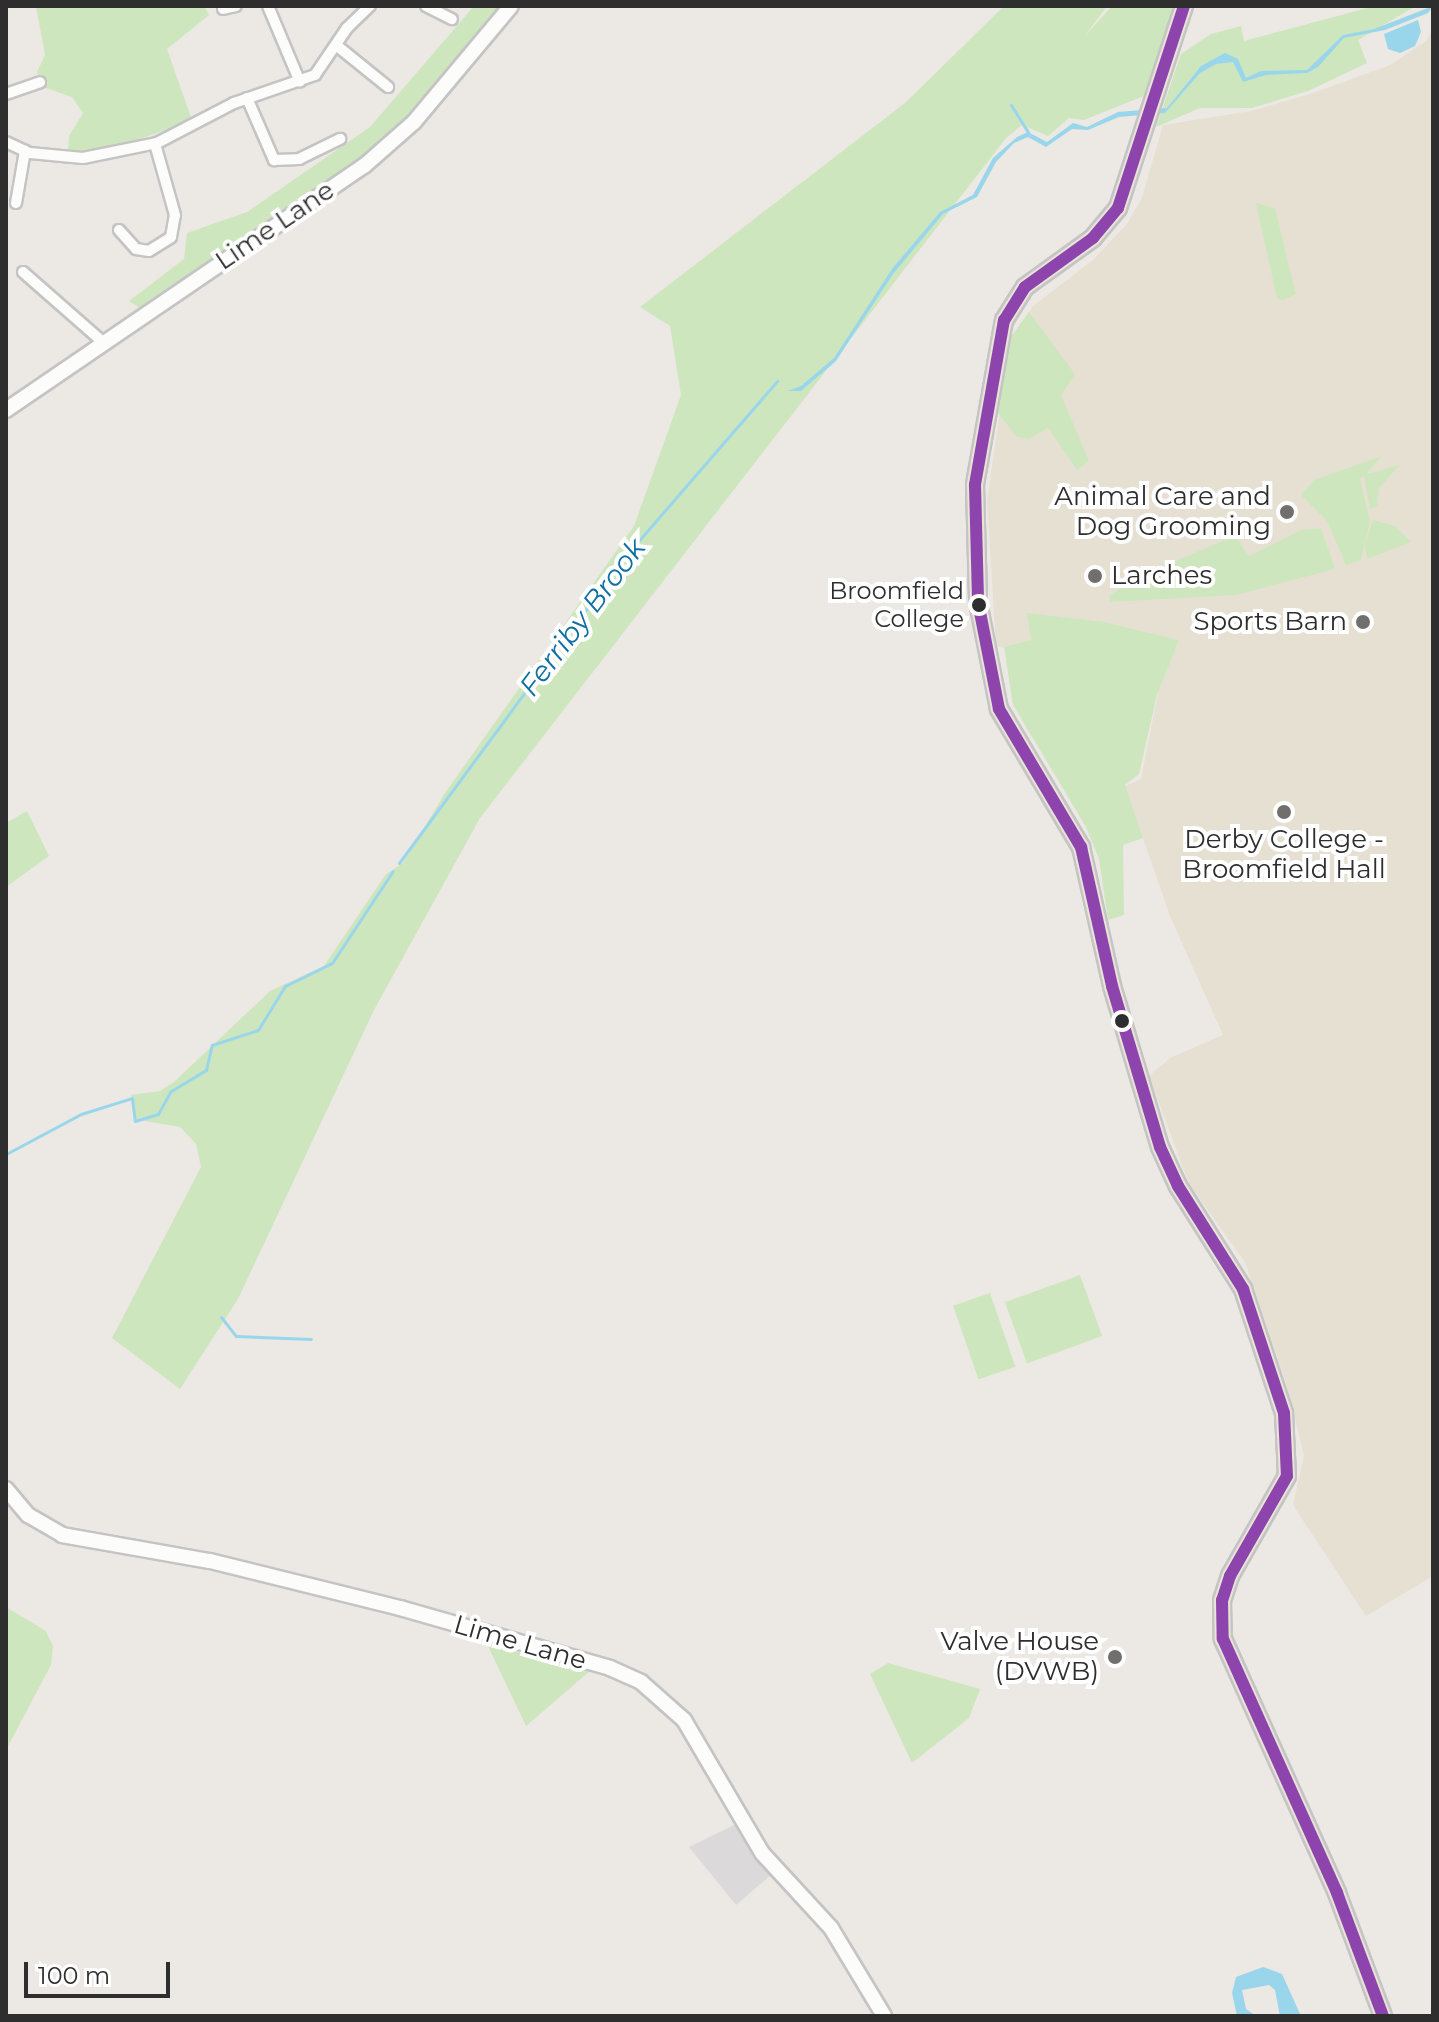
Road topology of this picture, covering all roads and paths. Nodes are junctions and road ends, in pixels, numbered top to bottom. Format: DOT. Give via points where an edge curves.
graph roads {
  1 [pos="236,6"];
  2 [pos="268,6"];
  3 [pos="369,6"];
  4 [pos="426,6"];
  5 [pos="511,6"];
  6 [pos="1184,6"];
  7 [pos="223,9"];
  8 [pos="452,19"];
  9 [pos="336,45"];
  10 [pos="40,82"];
  11 [pos="300,82"];
  12 [pos="388,87"];
  13 [pos="6,94"];
  14 [pos="247,98"];
  15 [pos="340,139"];
  16 [pos="6,142"];
  17 [pos="155,144"];
  18 [pos="25,151"];
  19 [pos="268,155"];
  20 [pos="262,166"];
  21 [pos="16,203"];
  22 [pos="119,230"];
  23 [pos="23,272"];
  24 [pos="104,343"];
  25 [pos="6,410"];
  26 [pos="6,1489"];
  27 [pos="884,2016"];
  28 [pos="1383,2016"];
  1 -- 7 [label="street"];
  2 -- 11 [label="street"];
  3 -- 9 [label="street"];
  4 -- 8 [label="street"];
  5 -- 24 [label="street, Lime Lane" via="398,138"];
  6 -- 28 [label="main road" via="1112,218 1025,287 1000,331 975,485 980,617 999,709 1081,847 1112,986 1160,1147 1178,1186 1243,1289 1284,1413 1287,1476 1230,1576 1222,1600 1223,1639 1337,1893"];
  9 -- 11 [label="street" via="322,68"];
  9 -- 12 [label="street"];
  10 -- 13 [label="street"];
  11 -- 14 [label="street"];
  14 -- 17 [label="street"];
  14 -- 19 [label="street"];
  15 -- 19 [label="street" via="286,162"];
  16 -- 18 [label="street"];
  17 -- 18 [label="street" via="102,157"];
  17 -- 22 [label="street" via="175,215 171,237 149,251 136,249"];
  18 -- 21 [label="street"];
  19 -- 20 [label="street"];
  23 -- 24 [label="street"];
  24 -- 25 [label="street, Lime Lane"];
  26 -- 27 [label="street, Lime Lane" via="28,1515 62,1535 210,1561 400,1608 610,1668 641,1682 684,1720 762,1853 831,1928"];
}
